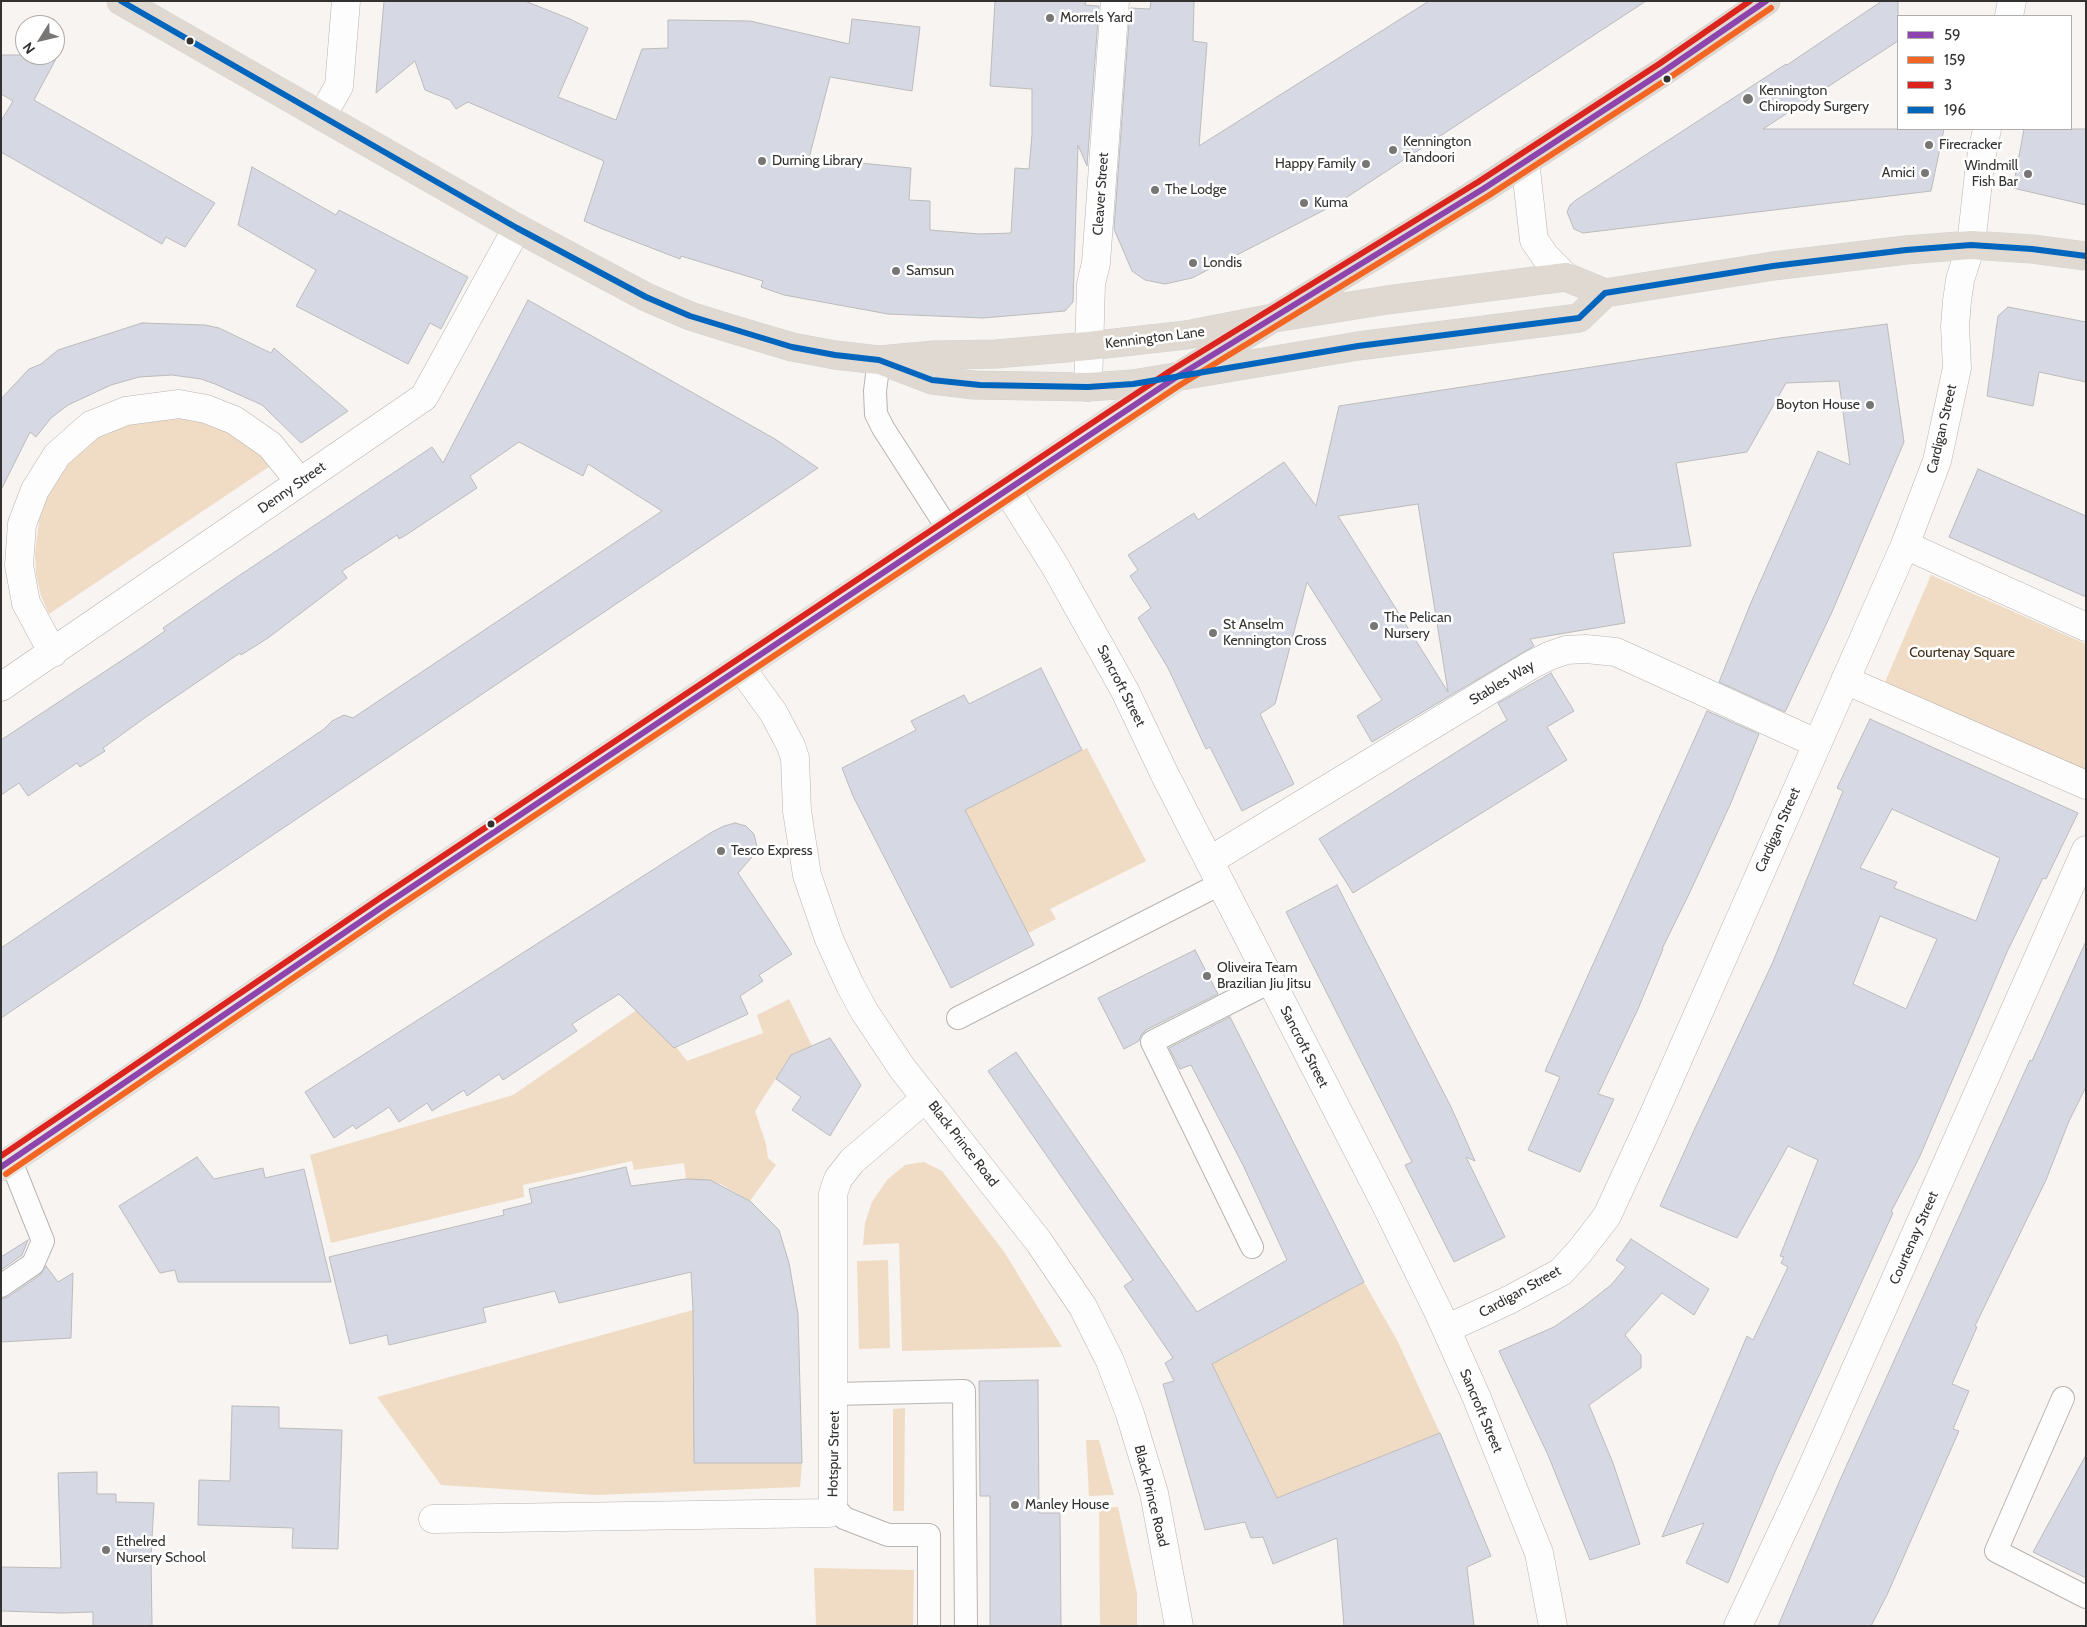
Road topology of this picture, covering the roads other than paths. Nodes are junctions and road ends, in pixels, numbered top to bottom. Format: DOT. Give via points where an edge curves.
graph roads {
  1 [pos="121,1"];
  2 [pos="346,1"];
  3 [pos="1115,1"];
  4 [pos="1766,1"];
  5 [pos="2012,1"];
  6 [pos="2009,15"];
  7 [pos="322,116"];
  8 [pos="1987,130"];
  9 [pos="1525,161"];
  10 [pos="517,228"];
  11 [pos="1971,245"];
  12 [pos="2086,256"];
  13 [pos="1566,277"];
  14 [pos="1605,293"];
  15 [pos="1268,319"];
  16 [pos="1088,346"];
  17 [pos="878,360"];
  18 [pos="1175,378"];
  19 [pos="1088,387"];
  20 [pos="300,482"];
  21 [pos="1007,490"];
  22 [pos="948,529"];
  23 [pos="1905,545"];
  24 [pos="2086,627"];
  25 [pos="53,653"];
  26 [pos="741,668"];
  27 [pos="1846,680"];
  28 [pos="1,687"];
  29 [pos="1816,743"];
  30 [pos="2086,785"];
  31 [pos="2086,850"];
  32 [pos="1215,873"];
  33 [pos="1270,982"];
  34 [pos="958,1018"];
  35 [pos="926,1098"];
  36 [pos="6,1164"];
  37 [pos="1252,1247"];
  38 [pos="1,1286"];
  39 [pos="1446,1329"];
  40 [pos="834,1394"];
  41 [pos="2063,1398"];
  42 [pos="833,1504"];
  43 [pos="433,1519"];
  44 [pos="2086,1597"];
  45 [pos="929,1626"];
  46 [pos="966,1626"];
  47 [pos="1180,1626"];
  48 [pos="1553,1626"];
  49 [pos="1738,1626"];
  1 -- 7 [label="highway, Kennington Lane"];
  2 -- 7 [label="street" via="338,86"];
  3 -- 16 [label="street, Cleaver Street" via="1096,263 1090,284"];
  4 -- 9 [label="highway"];
  5 -- 6 [label="street"];
  7 -- 10 [label="highway, Kennington Lane"];
  8 -- 11 [label="street, Cardigan Street"];
  9 -- 13 [label="street" via="1534,240"];
  9 -- 15 [label="highway"];
  10 -- 17 [label="highway, Kennington Lane" via="646,297 690,316 792,347"];
  10 -- 20 [label="street, Denny Street" via="424,397"];
  11 -- 12 [label="highway"];
  11 -- 14 [label="highway" via="1773,266"];
  11 -- 23 [label="street, Cardigan Street" via="1960,280 1955,326 1957,368 1939,453"];
  13 -- 14 [label="highway, Kennington Lane"];
  13 -- 15 [label="highway, Kennington Lane"];
  14 -- 18 [label="highway, Kennington Lane" via="1579,318 1358,346"];
  15 -- 16 [label="highway, Kennington Lane" via="1186,336"];
  15 -- 18 [label="highway"];
  16 -- 17 [label="highway, Kennington Lane"];
  16 -- 19 [label="street, Cleaver Street"];
  17 -- 19 [label="highway, Kennington Lane" via="932,380 980,385"];
  17 -- 22 [label="lane" via="876,414"];
  18 -- 19 [label="highway, Kennington Lane"];
  18 -- 21 [label="main road"];
  20 -- 25 [label="street, Denny Street"];
  20 -- 25 [label="street" via="270,445 234,420 206,409 179,404 126,411 91,425 57,455 35,490 22,524 18,565 26,602"];
  21 -- 22 [label="main road"];
  21 -- 32 [label="street, Sancroft Street" via="1125,691"];
  22 -- 26 [label="main road"];
  23 -- 24 [label="street"];
  23 -- 27 [label="street, Cardigan Street"];
  25 -- 28 [label="street, Denny Street"];
  26 -- 35 [label="street, Black Prince Road" via="773,712 795,758 797,811 804,860 829,940 864,1011"];
  26 -- 36 [label="main road"];
  27 -- 29 [label="street, Cardigan Street"];
  27 -- 30 [label="street"];
  29 -- 32 [label="street, Stables Way" via="1616,652 1566,650 1531,665"];
  29 -- 39 [label="street, Cardigan Street" via="1607,1216 1561,1272"];
  31 -- 49 [label="street, Courtenay Street" via="1806,1481"];
  32 -- 33 [label="street, Sancroft Street"];
  32 -- 34 [label="lane"];
  33 -- 37 [label="lane" via="1152,1042"];
  33 -- 39 [label="street, Sancroft Street" via="1385,1203"];
  35 -- 40 [label="street, Hotspur Street" via="852,1161 838,1180 833,1194"];
  35 -- 47 [label="street, Black Prince Road" via="1038,1242 1084,1307 1110,1361 1154,1493"];
  36 -- 38 [label="lane" via="44,1241 33,1264"];
  39 -- 48 [label="street, Sancroft Street" via="1538,1553"];
  40 -- 42 [label="street, Hotspur Street"];
  40 -- 46 [label="lane" via="964,1391"];
  41 -- 44 [label="lane" via="1996,1551"];
  42 -- 43 [label="street, Hotspur Street" via="829,1513"];
  42 -- 45 [label="lane" via="844,1518 888,1535 929,1536"];
}
